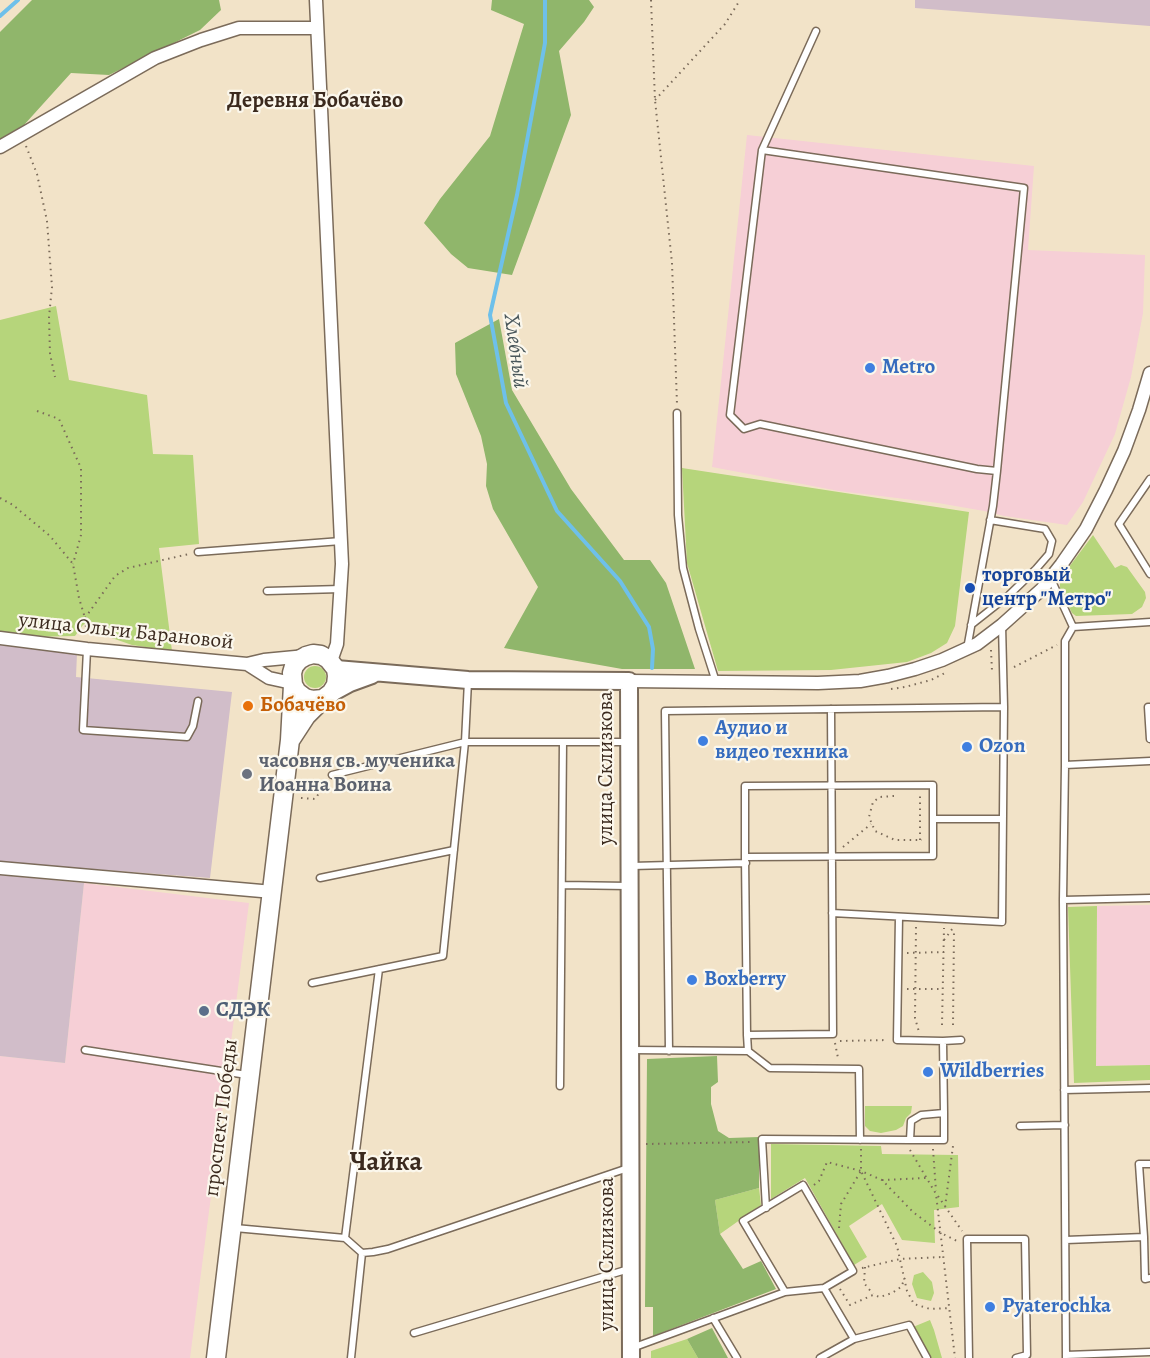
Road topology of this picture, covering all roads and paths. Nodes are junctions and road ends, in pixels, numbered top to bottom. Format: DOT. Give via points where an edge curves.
graph roads {
  1 [pos="316,0"];
  2 [pos="651,0"];
  3 [pos="740,0"];
  4 [pos="316,28"];
  5 [pos="816,31"];
  6 [pos="655,99"];
  7 [pos="21,135"];
  8 [pos="0,147"];
  9 [pos="762,150"];
  10 [pos="1150,373"];
  11 [pos="55,377"];
  12 [pos="37,411"];
  13 [pos="677,413"];
  14 [pos="997,471"];
  15 [pos="1150,479"];
  16 [pos="0,498"];
  17 [pos="990,520"];
  18 [pos="341,541"];
  19 [pos="198,552"];
  20 [pos="73,564"];
  21 [pos="1150,574"];
  22 [pos="1051,579"];
  23 [pos="341,589"];
  24 [pos="267,591"];
  25 [pos="85,618"];
  26 [pos="1150,622"];
  27 [pos="1002,625"];
  28 [pos="971,626"];
  29 [pos="1073,627"];
  30 [pos="0,638"];
  31 [pos="1065,641"];
  32 [pos="87,649"];
  33 [pos="967,649"];
  34 [pos="991,650"];
  35 [pos="306,656"];
  36 [pos="247,664"];
  37 [pos="334,665"];
  38 [pos="951,670"];
  39 [pos="992,671"];
  40 [pos="1003,672"];
  41 [pos="382,673"];
  42 [pos="468,680"];
  43 [pos="629,681"];
  44 [pos="716,682"];
  45 [pos="292,684"];
  46 [pos="885,690"];
  47 [pos="326,697"];
  48 [pos="198,701"];
  49 [pos="1004,707"];
  50 [pos="1150,707"];
  51 [pos="831,709"];
  52 [pos="1150,739"];
  53 [pos="290,740"];
  54 [pos="465,742"];
  55 [pos="563,742"];
  56 [pos="630,742"];
  57 [pos="1150,761"];
  58 [pos="1065,765"];
  59 [pos="332,775"];
  60 [pos="831,785"];
  61 [pos="920,795"];
  62 [pos="900,796"];
  63 [pos="301,798"];
  64 [pos="933,819"];
  65 [pos="1002,819"];
  66 [pos="872,823"];
  67 [pos="454,850"];
  68 [pos="832,857"];
  69 [pos="745,860"];
  70 [pos="667,865"];
  71 [pos="629,867"];
  72 [pos="0,868"];
  73 [pos="320,878"];
  74 [pos="562,885"];
  75 [pos="629,886"];
  76 [pos="273,892"];
  77 [pos="1150,898"];
  78 [pos="1064,900"];
  79 [pos="832,913"];
  80 [pos="898,917"];
  81 [pos="916,918"];
  82 [pos="944,920"];
  83 [pos="954,927"];
  84 [pos="944,952"];
  85 [pos="898,953"];
  86 [pos="916,953"];
  87 [pos="379,969"];
  88 [pos="312,983"];
  89 [pos="897,989"];
  90 [pos="915,989"];
  91 [pos="943,989"];
  92 [pos="942,1025"];
  93 [pos="953,1025"];
  94 [pos="747,1035"];
  95 [pos="897,1040"];
  96 [pos="961,1040"];
  97 [pos="922,1041"];
  98 [pos="943,1041"];
  99 [pos="85,1050"];
  100 [pos="630,1050"];
  101 [pos="669,1051"];
  102 [pos="748,1051"];
  103 [pos="840,1069"];
  104 [pos="250,1075"];
  105 [pos="560,1086"];
  106 [pos="1150,1088"];
  107 [pos="1064,1090"];
  108 [pos="944,1113"];
  109 [pos="1065,1125"];
  110 [pos="1020,1126"];
  111 [pos="860,1140"];
  112 [pos="906,1140"];
  113 [pos="933,1140"];
  114 [pos="762,1142"];
  115 [pos="640,1144"];
  116 [pos="1150,1164"];
  117 [pos="631,1167"];
  118 [pos="861,1171"];
  119 [pos="926,1178"];
  120 [pos="882,1180"];
  121 [pos="807,1191"];
  122 [pos="936,1194"];
  123 [pos="766,1208"];
  124 [pos="231,1228"];
  125 [pos="941,1233"];
  126 [pos="345,1238"];
  127 [pos="1143,1238"];
  128 [pos="1066,1240"];
  129 [pos="967,1243"];
  130 [pos="838,1244"];
  131 [pos="362,1253"];
  132 [pos="943,1257"];
  133 [pos="900,1259"];
  134 [pos="865,1267"];
  135 [pos="631,1268"];
  136 [pos="853,1271"];
  137 [pos="905,1278"];
  138 [pos="1150,1278"];
  139 [pos="835,1282"];
  140 [pos="824,1288"];
  141 [pos="785,1292"];
  142 [pos="873,1295"];
  143 [pos="950,1308"];
  144 [pos="713,1318"];
  145 [pos="414,1333"];
  146 [pos="854,1338"];
  147 [pos="1150,1352"];
  148 [pos="631,1353"];
  149 [pos="1066,1357"];
  150 [pos="216,1358"];
  151 [pos="351,1358"];
  152 [pos="737,1358"];
  153 [pos="820,1358"];
  154 [pos="927,1358"];
  155 [pos="955,1358"];
  156 [pos="969,1358"];
  157 [pos="1016,1358"];
  1 -- 4 [label="street"];
  2 -- 6 [label="path"];
  3 -- 6 [label="path" via="725,24"];
  4 -- 7 [label="street" via="239,28 201,40 155,58"];
  4 -- 18 [label="street"];
  5 -- 9 [label="lane"];
  6 -- 13 [label="path" via="672,263"];
  7 -- 8 [label="street"];
  7 -- 11 [label="path" via="37,174 47,221 52,288 50,354"];
  9 -- 14 [label="lane" via="730,415 744,429 760,424"];
  9 -- 14 [label="lane" via="1024,189"];
  10 -- 22 [label="street, улица Склизкова" via="1116,470 1086,529"];
  12 -- 20 [label="path" via="59,418 81,468 81,535"];
  13 -- 44 [label="lane" via="683,568"];
  14 -- 17 [label="lane"];
  15 -- 21 [label="lane" via="1119,524"];
  16 -- 20 [label="path" via="50,536"];
  17 -- 28 [label="lane"];
  17 -- 28 [label="lane" via="1045,530 1052,541 1049,554 1036,569"];
  18 -- 19 [label="lane"];
  18 -- 23 [label="street"];
  19 -- 25 [label="path" via="128,568 115,576"];
  20 -- 25 [label="path"];
  22 -- 27 [label="street, улица Склизкова"];
  22 -- 29 [label="lane"];
  23 -- 24 [label="lane"];
  23 -- 37 [label="street"];
  25 -- 32 [label="path"];
  26 -- 29 [label="lane"];
  27 -- 33 [label="street, улица Склизкова"];
  27 -- 40 [label="lane"];
  28 -- 33 [label="lane"];
  29 -- 31 [label="lane"];
  30 -- 32 [label="street, улица Ольги Барановой"];
  31 -- 40 [label="path"];
  31 -- 58 [label="lane"];
  32 -- 36 [label="street, улица Ольги Барановой"];
  32 -- 48 [label="lane" via="83,730 187,737"];
  33 -- 44 [label="street, улица Склизкова" via="915,669 860,681"];
  34 -- 39 [label="path"];
  35 -- 36 [label="street, улица Ольги Барановой"];
  35 -- 37 [label="main road" via="325,656"];
  35 -- 45 [label="main road, проспект Победы" via="294,666"];
  36 -- 45 [label="street, улица Ольги Барановой" via="269,678"];
  37 -- 41 [label="street"];
  37 -- 47 [label="main road, проспект Победы" via="336,685"];
  38 -- 46 [label="path" via="932,680"];
  40 -- 49 [label="lane"];
  41 -- 42 [label="street"];
  41 -- 47 [label="street" via="365,677"];
  42 -- 43 [label="street"];
  42 -- 54 [label="lane"];
  43 -- 44 [label="street, улица Склизкова"];
  43 -- 56 [label="street, улица Склизкова"];
  45 -- 47 [label="main road" via="305,698"];
  45 -- 53 [label="main road, проспект Победы"];
  47 -- 53 [label="main road, проспект Победы" via="306,716"];
  49 -- 51 [label="lane"];
  49 -- 65 [label="lane"];
  50 -- 52 [label="lane"];
  51 -- 60 [label="lane"];
  51 -- 70 [label="lane" via="665,711"];
  53 -- 76 [label="main road, проспект Победы"];
  54 -- 55 [label="lane"];
  54 -- 59 [label="lane"];
  54 -- 67 [label="lane"];
  55 -- 56 [label="lane"];
  55 -- 74 [label="lane"];
  56 -- 71 [label="street, улица Склизкова"];
  57 -- 58 [label="lane"];
  58 -- 78 [label="lane"];
  59 -- 63 [label="path" via="315,799"];
  60 -- 64 [label="lane" via="933,784"];
  60 -- 68 [label="lane"];
  60 -- 69 [label="lane" via="745,786"];
  61 -- 66 [label="path" via="920,840 895,840 875,831"];
  62 -- 66 [label="path" via="880,797 873,802 869,817"];
  64 -- 65 [label="lane"];
  64 -- 68 [label="lane" via="933,856"];
  65 -- 82 [label="lane" via="1002,922"];
  66 -- 68 [label="path"];
  67 -- 73 [label="lane"];
  67 -- 87 [label="lane" via="443,956"];
  68 -- 69 [label="lane"];
  68 -- 79 [label="lane"];
  69 -- 70 [label="lane"];
  69 -- 94 [label="lane"];
  70 -- 71 [label="lane"];
  70 -- 101 [label="lane"];
  71 -- 75 [label="street, улица Склизкова"];
  72 -- 76 [label="street"];
  74 -- 75 [label="lane"];
  74 -- 105 [label="lane"];
  75 -- 100 [label="street, улица Склизкова"];
  76 -- 104 [label="main road, проспект Победы"];
  77 -- 78 [label="lane"];
  78 -- 107 [label="lane"];
  79 -- 80 [label="lane"];
  79 -- 94 [label="lane" via="833,1034"];
  80 -- 81 [label="lane"];
  80 -- 85 [label="lane"];
  81 -- 82 [label="lane"];
  81 -- 86 [label="path"];
  82 -- 84 [label="path"];
  83 -- 93 [label="path"];
  84 -- 86 [label="path"];
  84 -- 91 [label="path"];
  85 -- 86 [label="path"];
  85 -- 89 [label="lane"];
  86 -- 90 [label="path"];
  87 -- 88 [label="lane"];
  87 -- 126 [label="lane"];
  89 -- 90 [label="path"];
  89 -- 95 [label="lane"];
  90 -- 91 [label="path"];
  90 -- 97 [label="path" via="915,1018"];
  91 -- 92 [label="path"];
  94 -- 102 [label="lane"];
  95 -- 97 [label="lane"];
  95 -- 103 [label="path" via="834,1041"];
  96 -- 98 [label="lane"];
  97 -- 98 [label="lane"];
  98 -- 108 [label="lane"];
  99 -- 104 [label="lane"];
  100 -- 101 [label="lane"];
  100 -- 117 [label="street, улица Склизкова"];
  101 -- 102 [label="lane"];
  102 -- 103 [label="lane" via="770,1068"];
  103 -- 111 [label="lane" via="859,1069"];
  104 -- 124 [label="main road, проспект Победы"];
  106 -- 107 [label="lane"];
  107 -- 109 [label="lane"];
  108 -- 112 [label="lane" via="921,1115 911,1121"];
  108 -- 113 [label="lane" via="944,1140"];
  109 -- 110 [label="lane"];
  109 -- 128 [label="lane"];
  111 -- 112 [label="lane"];
  111 -- 114 [label="lane"];
  111 -- 118 [label="path"];
  112 -- 113 [label="lane"];
  112 -- 119 [label="path"];
  113 -- 122 [label="path"];
  114 -- 115 [label="path"];
  114 -- 123 [label="lane"];
  116 -- 127 [label="lane" via="1139,1164"];
  117 -- 131 [label="lane" via="388,1249"];
  117 -- 135 [label="street, улица Склизкова"];
  118 -- 120 [label="path"];
  118 -- 121 [label="path" via="827,1162 819,1181"];
  118 -- 130 [label="path" via="841,1204"];
  118 -- 133 [label="path"];
  119 -- 120 [label="path"];
  119 -- 122 [label="path"];
  120 -- 125 [label="path" via="913,1212"];
  121 -- 123 [label="lane" via="803,1185"];
  121 -- 130 [label="lane"];
  122 -- 125 [label="path"];
  122 -- 129 [label="path"];
  123 -- 141 [label="lane" via="743,1221"];
  124 -- 126 [label="lane"];
  124 -- 150 [label="main road, проспект Победы"];
  125 -- 129 [label="path"];
  125 -- 132 [label="path"];
  126 -- 131 [label="lane"];
  127 -- 128 [label="lane"];
  127 -- 138 [label="lane" via="1145,1279"];
  128 -- 149 [label="lane"];
  129 -- 156 [label="lane"];
  129 -- 157 [label="lane" via="1025,1239 1027,1354"];
  130 -- 136 [label="lane"];
  131 -- 151 [label="lane"];
  132 -- 133 [label="path"];
  132 -- 143 [label="path"];
  133 -- 134 [label="path"];
  133 -- 137 [label="path"];
  134 -- 136 [label="path"];
  134 -- 142 [label="path" via="864,1284"];
  135 -- 145 [label="lane"];
  135 -- 148 [label="street, улица Склизкова"];
  136 -- 139 [label="lane"];
  137 -- 142 [label="path" via="892,1293"];
  137 -- 143 [label="path" via="914,1304 930,1309"];
  139 -- 140 [label="lane"];
  139 -- 142 [label="path" via="850,1305"];
  140 -- 141 [label="lane"];
  140 -- 146 [label="lane"];
  141 -- 144 [label="lane"];
  143 -- 155 [label="path"];
  144 -- 148 [label="lane"];
  144 -- 152 [label="lane"];
  146 -- 153 [label="lane"];
  146 -- 154 [label="lane" via="909,1325"];
  147 -- 149 [label="lane"];
}
